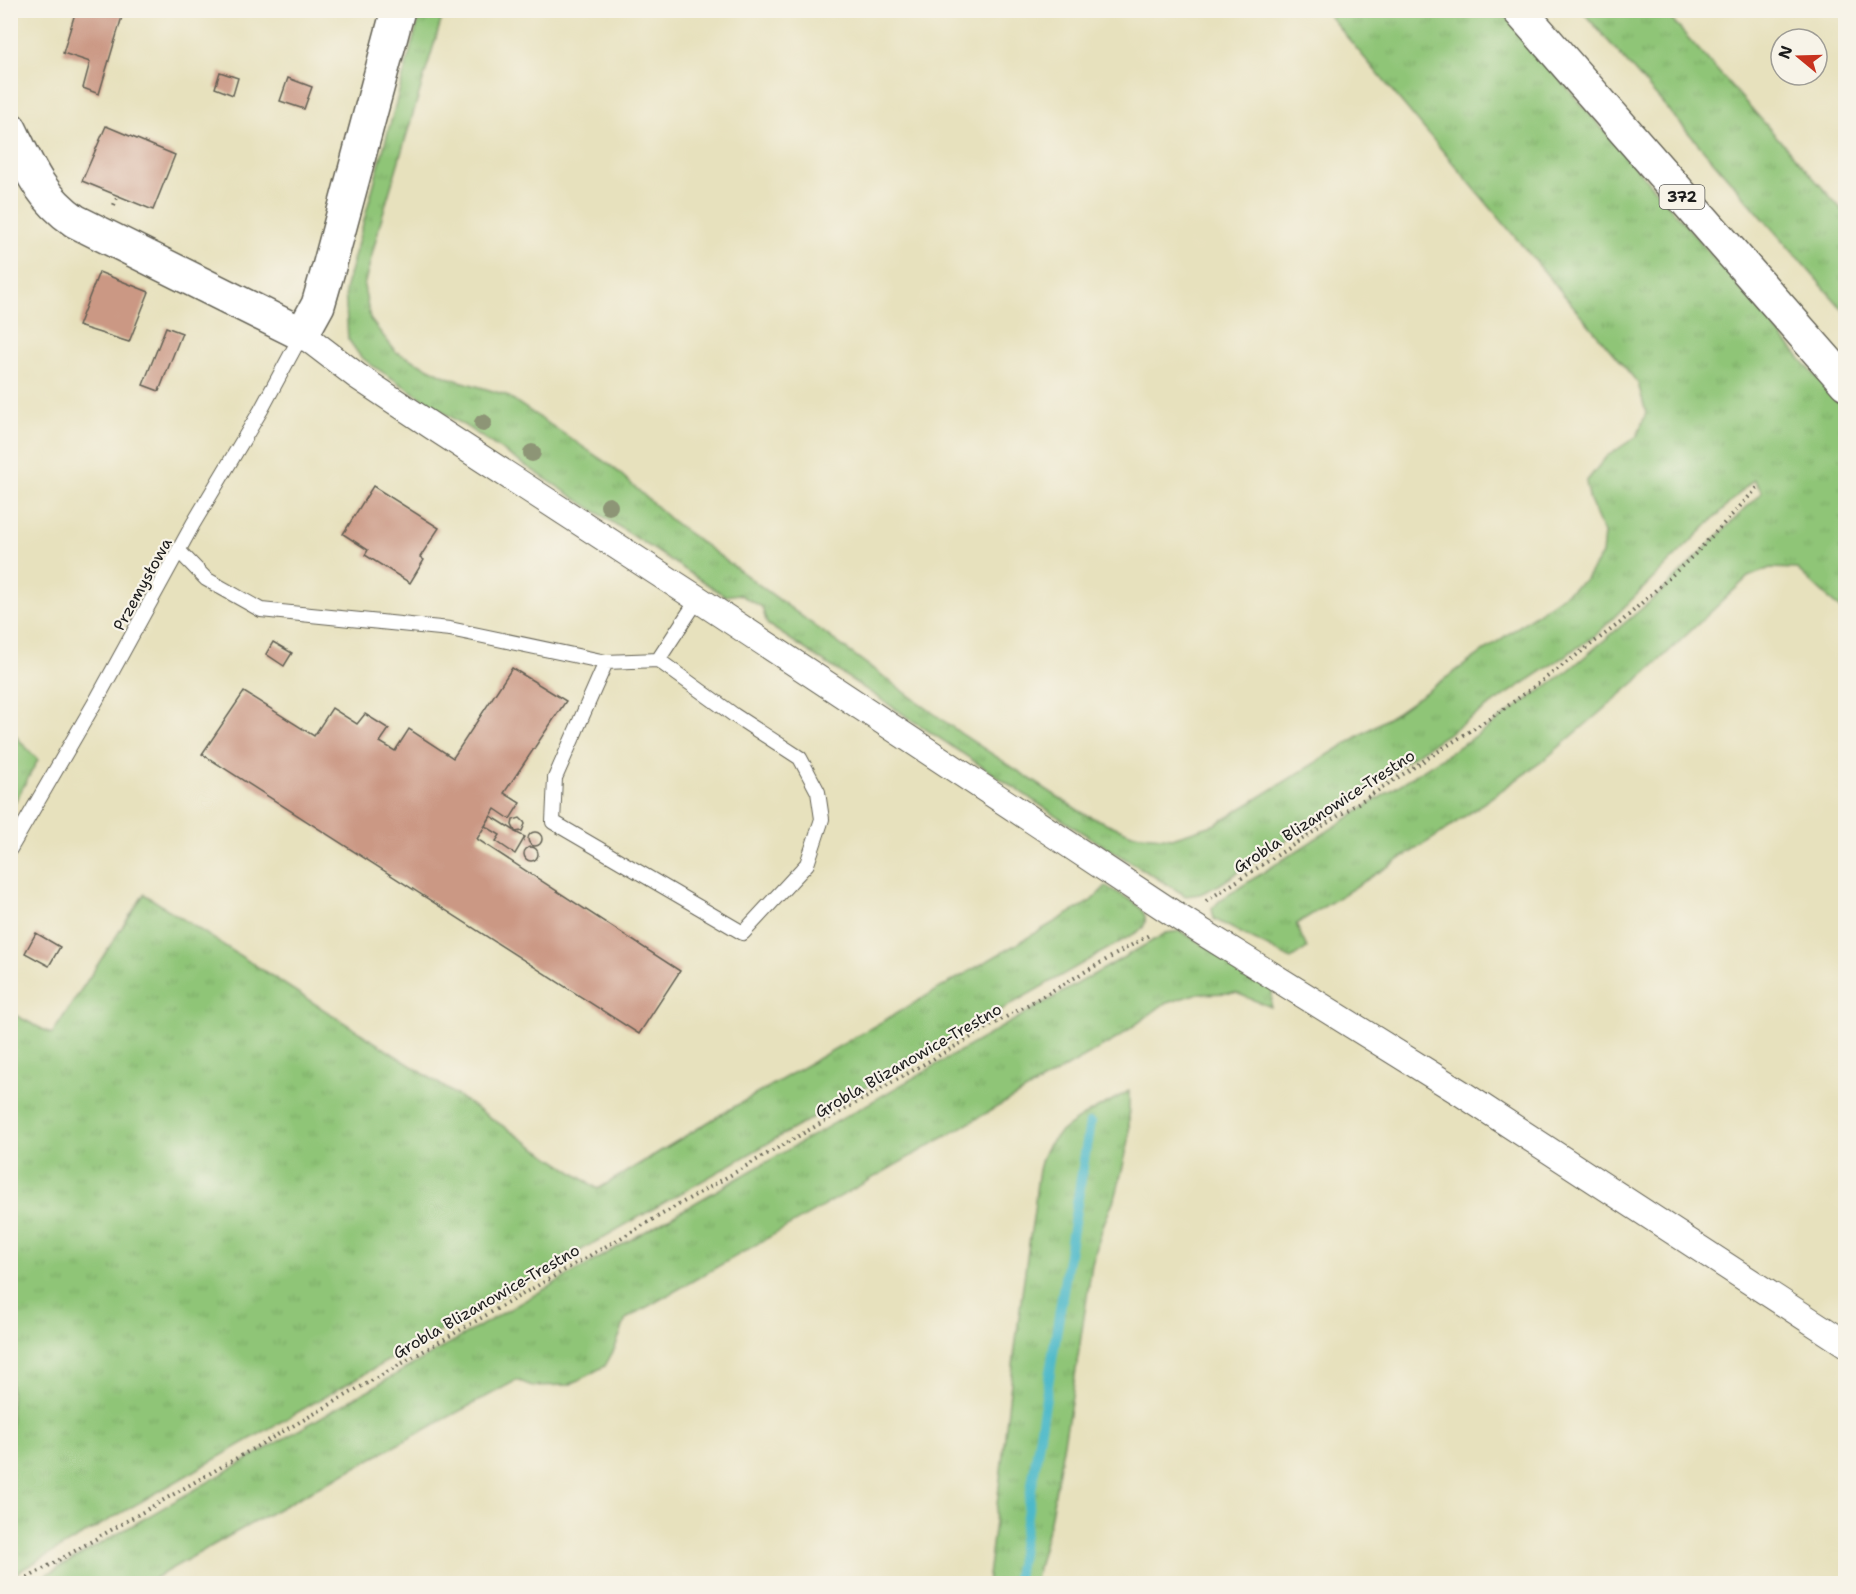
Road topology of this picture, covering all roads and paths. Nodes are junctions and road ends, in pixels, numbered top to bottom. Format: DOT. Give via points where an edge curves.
graph roads {
  1 [pos="398,10"];
  2 [pos="1519,10"];
  3 [pos="10,129"];
  4 [pos="302,334"];
  5 [pos="1845,383"];
  6 [pos="1760,485"];
  7 [pos="180,552"];
  8 [pos="698,599"];
  9 [pos="658,660"];
  10 [pos="606,662"];
  11 [pos="10,849"];
  12 [pos="1180,918"];
  13 [pos="1845,1344"];
  14 [pos="16,1584"];
  1 -- 4 [label="street" via="318,305"];
  2 -- 5 [label="street, 372"];
  3 -- 4 [label="street" via="39,186 75,221"];
  4 -- 7 [label="lane, Przemysłowa"];
  4 -- 8 [label="street" via="357,376"];
  6 -- 12 [label="path, Grobla Blizanowice-Trestno" via="1695,554 1620,623 1501,711"];
  7 -- 10 [label="lane" via="206,579 261,610 450,629"];
  7 -- 11 [label="lane, Przemysłowa"];
  8 -- 9 [label="lane"];
  8 -- 12 [label="street"];
  9 -- 10 [label="lane"];
  9 -- 10 [label="lane" via="800,758 818,792 822,819 807,864 743,933 553,822 555,778"];
  12 -- 13 [label="street" via="1461,1093"];
  12 -- 14 [label="path, Grobla Blizanowice-Trestno"];
}
